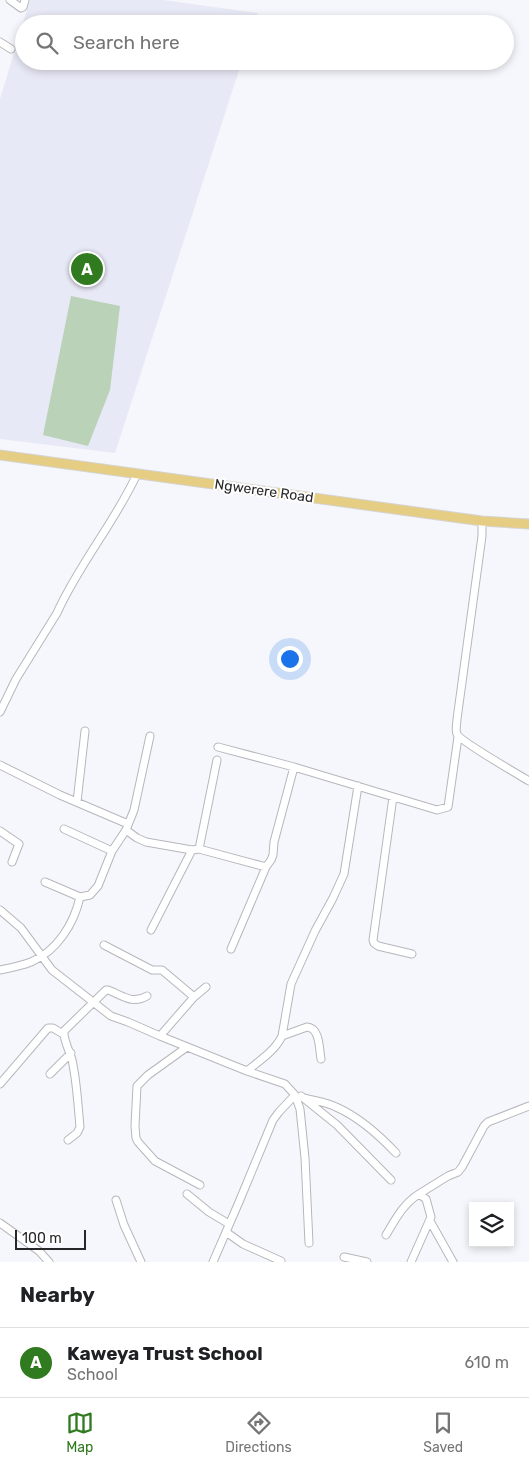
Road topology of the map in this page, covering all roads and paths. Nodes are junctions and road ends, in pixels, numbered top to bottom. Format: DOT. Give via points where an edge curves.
graph roads {
  1 [pos="10,0"];
  2 [pos="26,0"];
  3 [pos="0,42"];
  4 [pos="11,49"];
  5 [pos="0,455"];
  6 [pos="137,474"];
  7 [pos="482,521"];
  8 [pos="529,524"];
  9 [pos="0,712"];
  10 [pos="85,731"];
  11 [pos="150,736"];
  12 [pos="458,736"];
  13 [pos="218,747"];
  14 [pos="216,760"];
  15 [pos="0,765"];
  16 [pos="294,767"];
  17 [pos="529,782"];
  18 [pos="358,786"];
  19 [pos="393,797"];
  20 [pos="77,802"];
  21 [pos="127,827"];
  22 [pos="64,829"];
  23 [pos="0,831"];
  24 [pos="195,850"];
  25 [pos="112,851"];
  26 [pos="12,862"];
  27 [pos="266,867"];
  28 [pos="45,882"];
  29 [pos="80,897"];
  30 [pos="0,910"];
  31 [pos="150,930"];
  32 [pos="104,945"];
  33 [pos="231,949"];
  34 [pos="412,954"];
  35 [pos="42,956"];
  36 [pos="0,970"];
  37 [pos="206,987"];
  38 [pos="147,996"];
  39 [pos="194,997"];
  40 [pos="94,1002"];
  41 [pos="63,1034"];
  42 [pos="160,1036"];
  43 [pos="282,1036"];
  44 [pos="187,1047"];
  45 [pos="71,1053"];
  46 [pos="321,1058"];
  47 [pos="247,1071"];
  48 [pos="50,1074"];
  49 [pos="0,1084"];
  50 [pos="298,1096"];
  51 [pos="529,1106"];
  52 [pos="68,1140"];
  53 [pos="396,1153"];
  54 [pos="391,1180"];
  55 [pos="200,1185"];
  56 [pos="187,1194"];
  57 [pos="419,1194"];
  58 [pos="116,1200"];
  59 [pos="430,1221"];
  60 [pos="0,1222"];
  61 [pos="229,1224"];
  62 [pos="226,1232"];
  63 [pos="386,1235"];
  64 [pos="310,1243"];
  65 [pos="344,1257"];
  66 [pos="281,1261"];
  67 [pos="48,1262"];
  68 [pos="141,1262"];
  69 [pos="213,1262"];
  70 [pos="367,1262"];
  71 [pos="411,1262"];
  72 [pos="453,1262"];
  1 -- 2 [label="street" via="21,8"];
  3 -- 4 [label="street"];
  5 -- 6 [label="main road, Ngwerere Road"];
  6 -- 7 [label="main road, Ngwerere Road"];
  6 -- 9 [label="street" via="16,679"];
  7 -- 8 [label="main road, Ngwerere Road"];
  7 -- 12 [label="street" via="457,719"];
  10 -- 20 [label="street"];
  11 -- 21 [label="street" via="134,810"];
  12 -- 17 [label="street"];
  12 -- 19 [label="street" via="448,807 438,810"];
  13 -- 16 [label="street"];
  14 -- 24 [label="street"];
  15 -- 20 [label="street"];
  16 -- 18 [label="street"];
  16 -- 27 [label="street" via="273,855"];
  18 -- 19 [label="street"];
  18 -- 43 [label="street" via="344,874 290,984"];
  19 -- 34 [label="street" via="373,940 378,946"];
  20 -- 21 [label="street"];
  21 -- 24 [label="street" via="146,842"];
  21 -- 25 [label="street"];
  22 -- 25 [label="street"];
  23 -- 26 [label="street" via="19,844"];
  24 -- 27 [label="street"];
  24 -- 31 [label="street"];
  25 -- 29 [label="street" via="98,886 90,895"];
  27 -- 33 [label="street"];
  28 -- 29 [label="street"];
  29 -- 35 [label="street" via="64,935"];
  30 -- 35 [label="street" via="21,928"];
  32 -- 39 [label="street" via="152,970 162,970"];
  35 -- 36 [label="street"];
  35 -- 40 [label="street" via="55,973"];
  37 -- 39 [label="street"];
  38 -- 40 [label="street" via="135,1001 106,990"];
  39 -- 42 [label="street"];
  40 -- 41 [label="street"];
  40 -- 42 [label="street" via="111,1016"];
  41 -- 45 [label="street"];
  41 -- 49 [label="street" via="48,1028"];
  42 -- 44 [label="street"];
  43 -- 46 [label="street" via="310,1027 317,1035"];
  43 -- 47 [label="street" via="279,1043"];
  44 -- 47 [label="street"];
  44 -- 55 [label="street" via="137,1086 136,1138 155,1161"];
  45 -- 48 [label="street"];
  45 -- 52 [label="street" via="80,1127 78,1133"];
  47 -- 50 [label="street" via="285,1084"];
  50 -- 53 [label="street" via="347,1112 380,1135"];
  50 -- 54 [label="street" via="337,1124"];
  50 -- 61 [label="street" via="273,1120"];
  50 -- 64 [label="street"];
  51 -- 57 [label="street" via="488,1122 458,1172"];
  56 -- 61 [label="street"];
  57 -- 59 [label="street" via="426,1199 432,1217"];
  57 -- 63 [label="street" via="401,1211"];
  58 -- 68 [label="street"];
  59 -- 71 [label="street"];
  59 -- 72 [label="street"];
  60 -- 67 [label="street" via="39,1251"];
  61 -- 62 [label="street"];
  62 -- 66 [label="street"];
  62 -- 69 [label="street"];
  65 -- 70 [label="street"];
}
